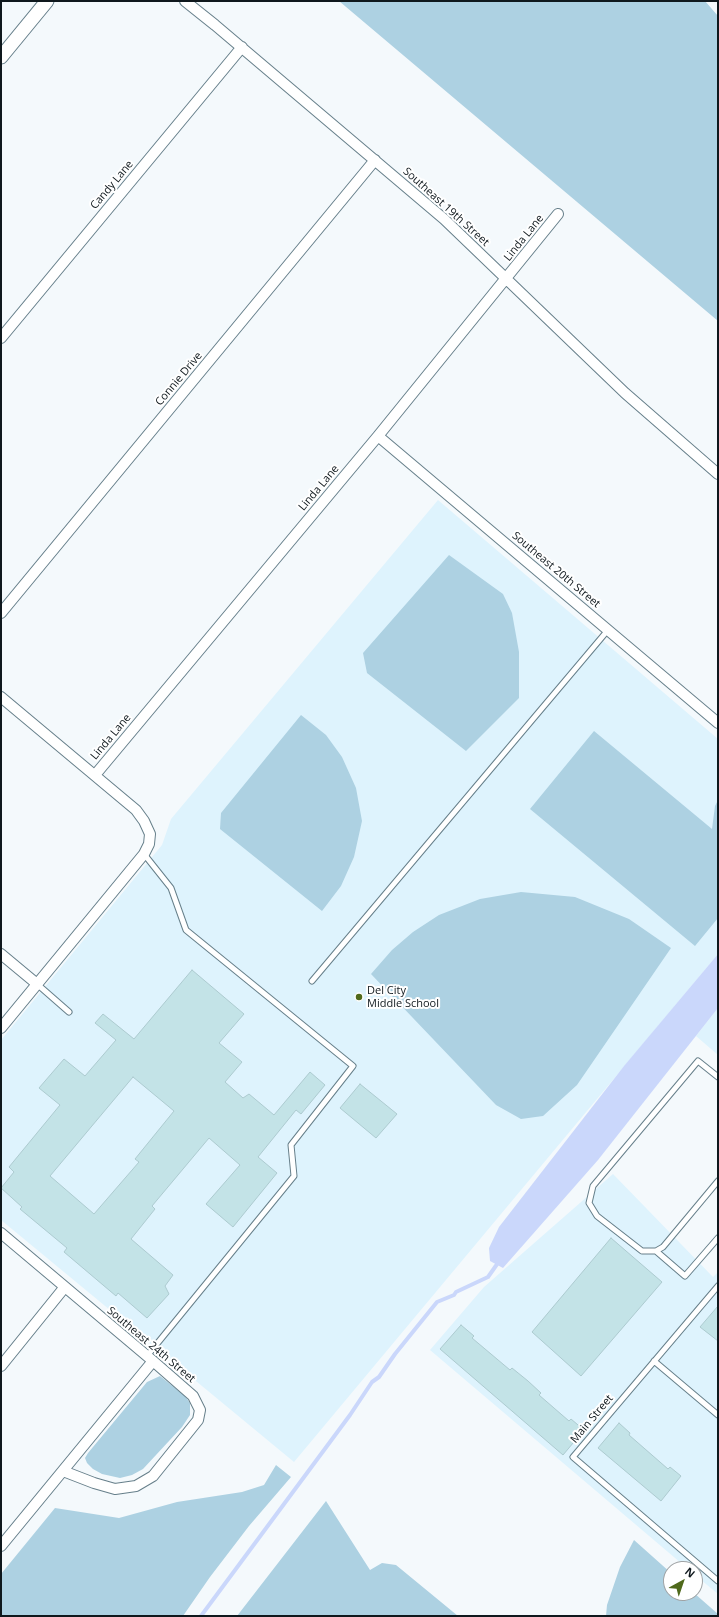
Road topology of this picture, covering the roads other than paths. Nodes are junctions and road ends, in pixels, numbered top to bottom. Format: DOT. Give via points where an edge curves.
graph roads {
  1 [pos="47,1"];
  2 [pos="185,1"];
  3 [pos="242,47"];
  4 [pos="1,57"];
  5 [pos="376,160"];
  6 [pos="558,214"];
  7 [pos="506,279"];
  8 [pos="1,338"];
  9 [pos="378,436"];
  10 [pos="718,474"];
  11 [pos="1,613"];
  12 [pos="608,630"];
  13 [pos="1,697"];
  14 [pos="718,723"];
  15 [pos="95,775"];
  16 [pos="144,854"];
  17 [pos="1,954"];
  18 [pos="312,981"];
  19 [pos="37,984"];
  20 [pos="69,1012"];
  21 [pos="1,1028"];
  22 [pos="718,1077"];
  23 [pos="718,1181"];
  24 [pos="1,1233"];
  25 [pos="718,1238"];
  26 [pos="656,1251"];
  27 [pos="718,1286"];
  28 [pos="64,1288"];
  29 [pos="150,1358"];
  30 [pos="654,1360"];
  31 [pos="1,1366"];
  32 [pos="718,1415"];
  33 [pos="63,1471"];
  34 [pos="1,1546"];
  35 [pos="718,1580"];
  1 -- 4 [label="street"];
  2 -- 3 [label="street, Southeast 19th Street"];
  3 -- 5 [label="street, Southeast 19th Street"];
  3 -- 8 [label="street, Candy Lane"];
  5 -- 7 [label="street, Southeast 19th Street" via="444,219"];
  5 -- 11 [label="street, Connie Drive"];
  6 -- 7 [label="street, Linda Lane"];
  7 -- 9 [label="street, Linda Lane"];
  7 -- 10 [label="street, Southeast 19th Street" via="625,393"];
  9 -- 12 [label="street, Southeast 20th Street"];
  9 -- 15 [label="street, Linda Lane"];
  12 -- 14 [label="street, Southeast 20th Street"];
  12 -- 18 [label="lane"];
  13 -- 15 [label="street"];
  15 -- 16 [label="street" via="136,810 144,821 150,834"];
  16 -- 19 [label="street"];
  16 -- 29 [label="lane" via="171,888 186,930 352,1066 291,1145 294,1176"];
  17 -- 19 [label="street"];
  19 -- 20 [label="lane"];
  19 -- 21 [label="street"];
  22 -- 26 [label="lane" via="698,1060 593,1186 589,1203 597,1216 642,1251"];
  23 -- 26 [label="lane" via="663,1247"];
  24 -- 28 [label="street, Southeast 24th Street"];
  25 -- 26 [label="lane" via="685,1276"];
  27 -- 30 [label="lane, Main Street"];
  28 -- 29 [label="street, Southeast 24th Street"];
  28 -- 31 [label="street"];
  29 -- 33 [label="street"];
  29 -- 33 [label="street, Southeast 24th Street" via="193,1396 200,1410 198,1420 153,1476 136,1486 115,1489"];
  30 -- 32 [label="lane"];
  30 -- 35 [label="lane, Main Street" via="573,1457"];
  33 -- 34 [label="street"];
}
